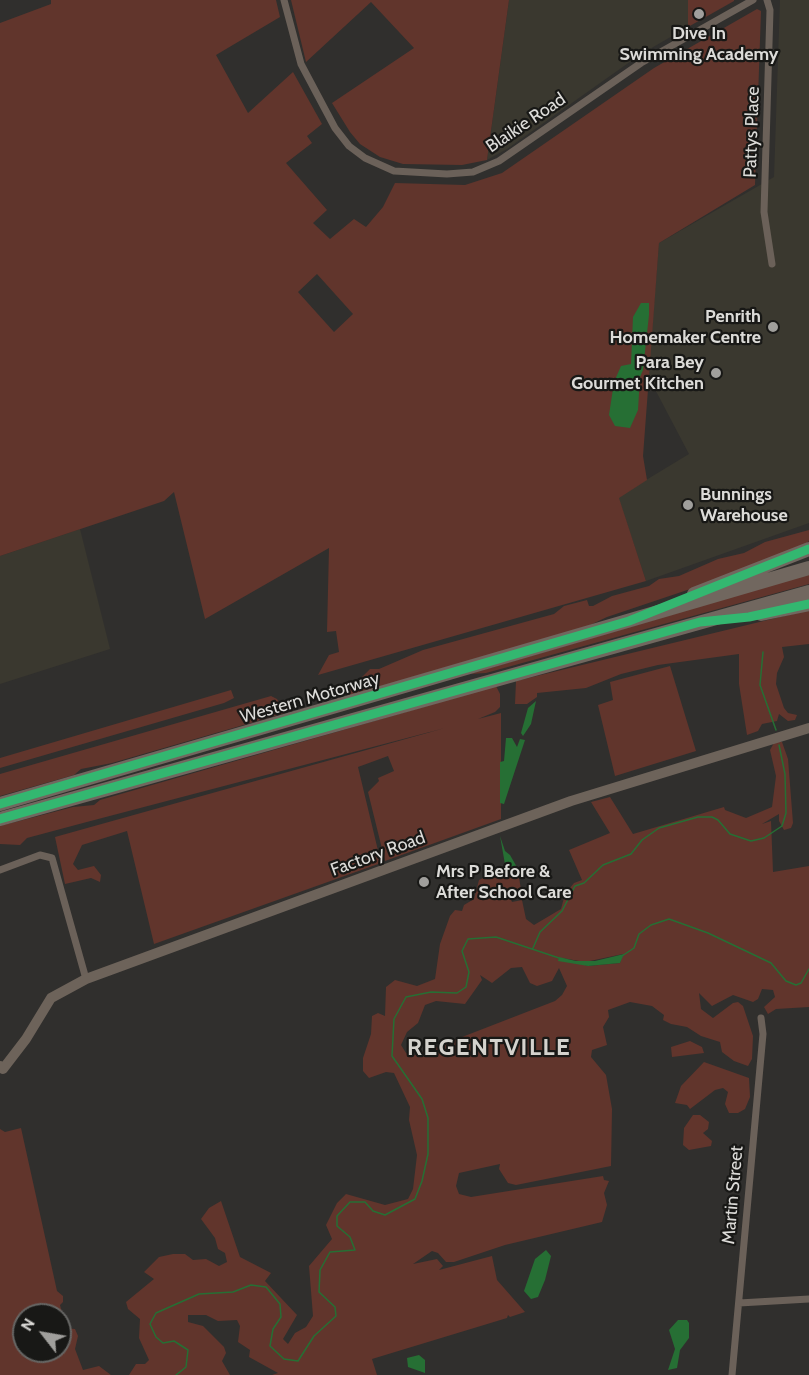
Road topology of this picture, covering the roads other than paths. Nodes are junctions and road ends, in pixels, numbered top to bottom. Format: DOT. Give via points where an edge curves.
graph roads {
  1 [pos="284,0"];
  2 [pos="753,0"];
  3 [pos="767,0"];
  4 [pos="772,264"];
  5 [pos="809,549"];
  6 [pos="809,568"];
  7 [pos="809,592"];
  8 [pos="809,604"];
  9 [pos="629,621"];
  10 [pos="700,622"];
  11 [pos="809,728"];
  12 [pos="0,804"];
  13 [pos="0,819"];
  14 [pos="0,870"];
  15 [pos="86,979"];
  16 [pos="761,1018"];
  17 [pos="1,1069"];
  18 [pos="809,1299"];
  19 [pos="739,1303"];
  20 [pos="732,1375"];
  1 -- 2 [label="street, Blaikie Road" via="301,64 349,146 364,158 394,171 447,174 473,172 499,161 641,63"];
  3 -- 4 [label="street, Pattys Place" via="770,10 764,212"];
  5 -- 9 [label="highway"];
  6 -- 9 [label="highway, Western Motorway"];
  7 -- 10 [label="highway, Western Motorway"];
  8 -- 10 [label="highway" via="749,617"];
  9 -- 12 [label="highway, Western Motorway"];
  10 -- 13 [label="highway, Western Motorway"];
  11 -- 15 [label="street, Factory Road" via="582,797"];
  14 -- 15 [label="street" via="40,855 52,858"];
  15 -- 17 [label="street, Factory Road" via="48,1001 30,1034"];
  16 -- 19 [label="street, Martin Street" via="763,1034"];
  18 -- 19 [label="street"];
  19 -- 20 [label="street, Martin Street"];
}
